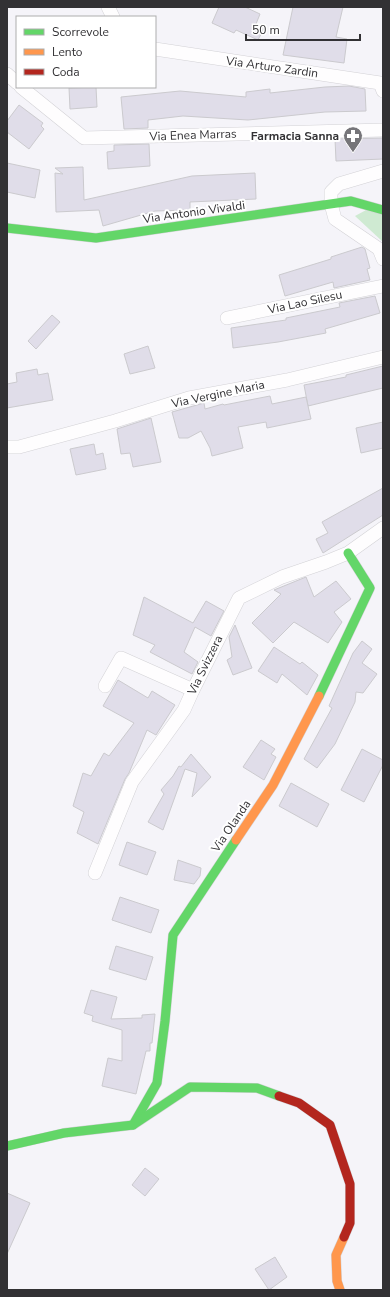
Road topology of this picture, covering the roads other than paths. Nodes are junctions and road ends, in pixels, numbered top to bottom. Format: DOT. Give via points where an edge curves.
graph roads {
  1 [pos="108,7"];
  2 [pos="112,16"];
  3 [pos="156,50"];
  4 [pos="7,74"];
  5 [pos="16,82"];
  6 [pos="23,88"];
  7 [pos="383,91"];
  8 [pos="383,130"];
  9 [pos="383,171"];
  10 [pos="332,204"];
  11 [pos="383,210"];
  12 [pos="7,228"];
  13 [pos="383,259"];
  14 [pos="383,286"];
  15 [pos="227,318"];
  16 [pos="383,357"];
  17 [pos="7,447"];
  18 [pos="383,528"];
  19 [pos="348,553"];
  20 [pos="105,686"];
  21 [pos="193,690"];
  22 [pos="95,873"];
  23 [pos="133,1125"];
  24 [pos="7,1146"];
  25 [pos="340,1290"];
  1 -- 2 [label="street"];
  3 -- 7 [label="street, Via Arturo Zardin" via="380,83"];
  4 -- 5 [label="street"];
  6 -- 8 [label="street, Via Enea Marras" via="84,138"];
  9 -- 10 [label="street" via="339,184 331,192"];
  10 -- 11 [label="street, Via Antonio Vivaldi" via="351,201"];
  10 -- 12 [label="street, Via Antonio Vivaldi" via="96,238"];
  10 -- 13 [label="street" via="335,219 379,249"];
  14 -- 15 [label="street, Via Lao Silesu"];
  16 -- 17 [label="street, Via Vergine Maria" via="287,380 189,398 19,447"];
  18 -- 19 [label="street, Via Svizzera"];
  19 -- 21 [label="street, Via Svizzera" via="282,577 239,598"];
  19 -- 23 [label="street, Via Olanda" via="370,588 314,707 273,785 173,935 157,1083"];
  20 -- 21 [label="street" via="122,658"];
  21 -- 22 [label="street, Via Svizzera" via="184,710 132,782"];
  23 -- 24 [label="street" via="64,1133"];
  23 -- 25 [label="street" via="190,1087 257,1088 299,1102 330,1125 350,1184 350,1223 336,1255"];
}
